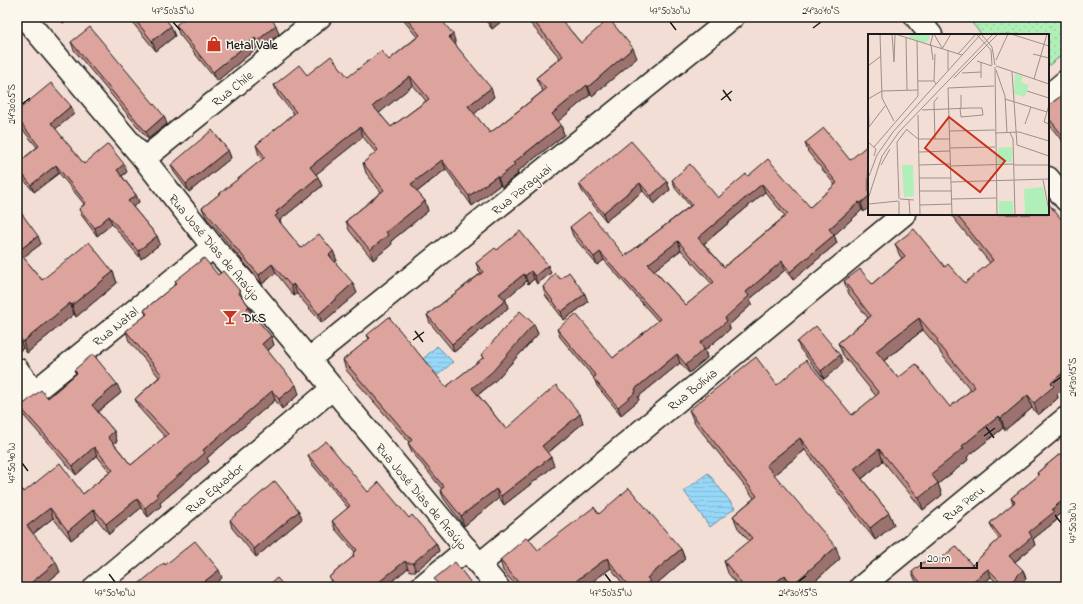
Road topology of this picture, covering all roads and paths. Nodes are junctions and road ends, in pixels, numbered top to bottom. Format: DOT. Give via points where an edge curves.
graph roads {
  1 [pos="24,17"];
  2 [pos="320,17"];
  3 [pos="733,17"];
  4 [pos="916,17"];
  5 [pos="930,34"];
  6 [pos="1066,81"];
  7 [pos="1049,95"];
  8 [pos="144,159"];
  9 [pos="1049,179"];
  10 [pos="1066,200"];
  11 [pos="903,215"];
  12 [pos="213,247"];
  13 [pos="308,360"];
  14 [pos="17,369"];
  15 [pos="332,389"];
  16 [pos="34,392"];
  17 [pos="17,406"];
  18 [pos="1066,418"];
  19 [pos="474,557"];
  20 [pos="95,587"];
  21 [pos="420,587"];
  22 [pos="498,587"];
  23 [pos="861,587"];
  1 -- 8 [label="street, Rua José Dias de Araújo"];
  2 -- 8 [label="street, Rua Chile"];
  3 -- 13 [label="street, Rua Paraguai"];
  4 -- 5 [label="street"];
  6 -- 7 [label="street"];
  8 -- 12 [label="street, Rua José Dias de Araújo"];
  9 -- 10 [label="street"];
  11 -- 19 [label="street, Rua Bolívia"];
  12 -- 13 [label="street, Rua José Dias de Araújo"];
  12 -- 16 [label="street, Rua Natal"];
  13 -- 15 [label="street, Rua José Dias de Araújo"];
  14 -- 16 [label="street"];
  15 -- 19 [label="street, Rua José Dias de Araújo"];
  15 -- 20 [label="street, Rua Equador"];
  16 -- 17 [label="street, Rua Natal"];
  18 -- 23 [label="street, Rua Peru"];
  19 -- 21 [label="street, Rua Bolívia"];
  19 -- 22 [label="street, Rua José Dias de Araújo"];
}
